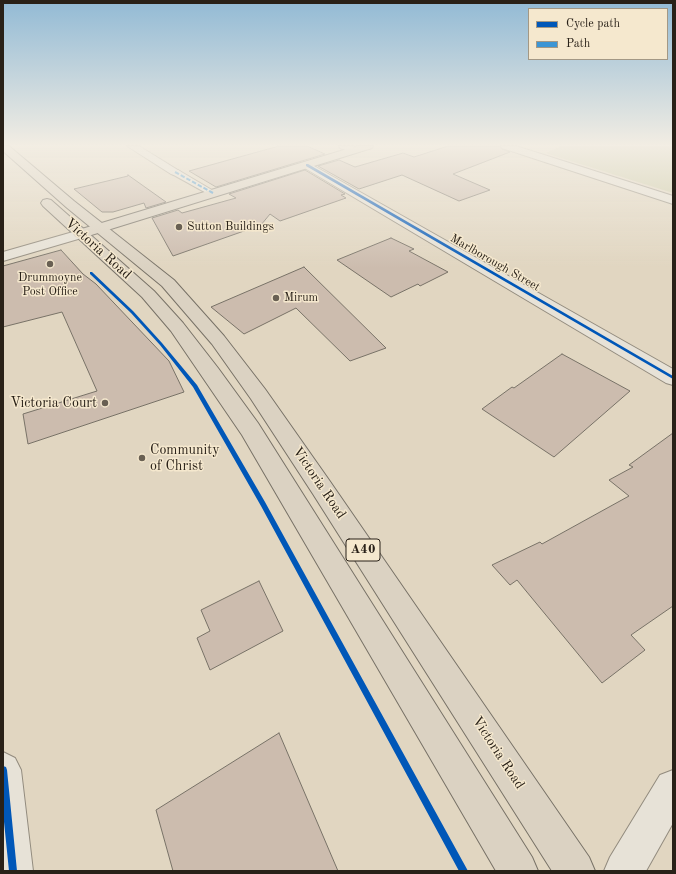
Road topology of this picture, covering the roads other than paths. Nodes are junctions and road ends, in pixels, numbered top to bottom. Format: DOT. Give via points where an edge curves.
graph roads {
  1 [pos="45,187"];
  2 [pos="202,187"];
  3 [pos="233,187"];
  4 [pos="346,187"];
  5 [pos="632,187"];
  6 [pos="213,193"];
  7 [pos="40,197"];
  8 [pos="673,200"];
  9 [pos="90,231"];
  10 [pos="3,257"];
  11 [pos="673,378"];
  12 [pos="3,770"];
  13 [pos="673,788"];
  14 [pos="13,871"];
  15 [pos="518,871"];
  16 [pos="575,871"];
  17 [pos="624,871"];
  1 -- 9 [label="main road, Victoria Road / A40"];
  2 -- 6 [label="street"];
  3 -- 6 [label="main road"];
  4 -- 11 [label="street, Marlborough Street"];
  5 -- 8 [label="street"];
  6 -- 9 [label="main road"];
  7 -- 9 [label="main road, Victoria Road / A40"];
  9 -- 10 [label="street"];
  9 -- 15 [label="main road, Victoria Road / A40" via="177,327 250,428"];
  9 -- 16 [label="main road, Victoria Road / A40" via="168,283 227,352 321,487"];
  12 -- 14 [label="street"];
  13 -- 17 [label="street"];
}
